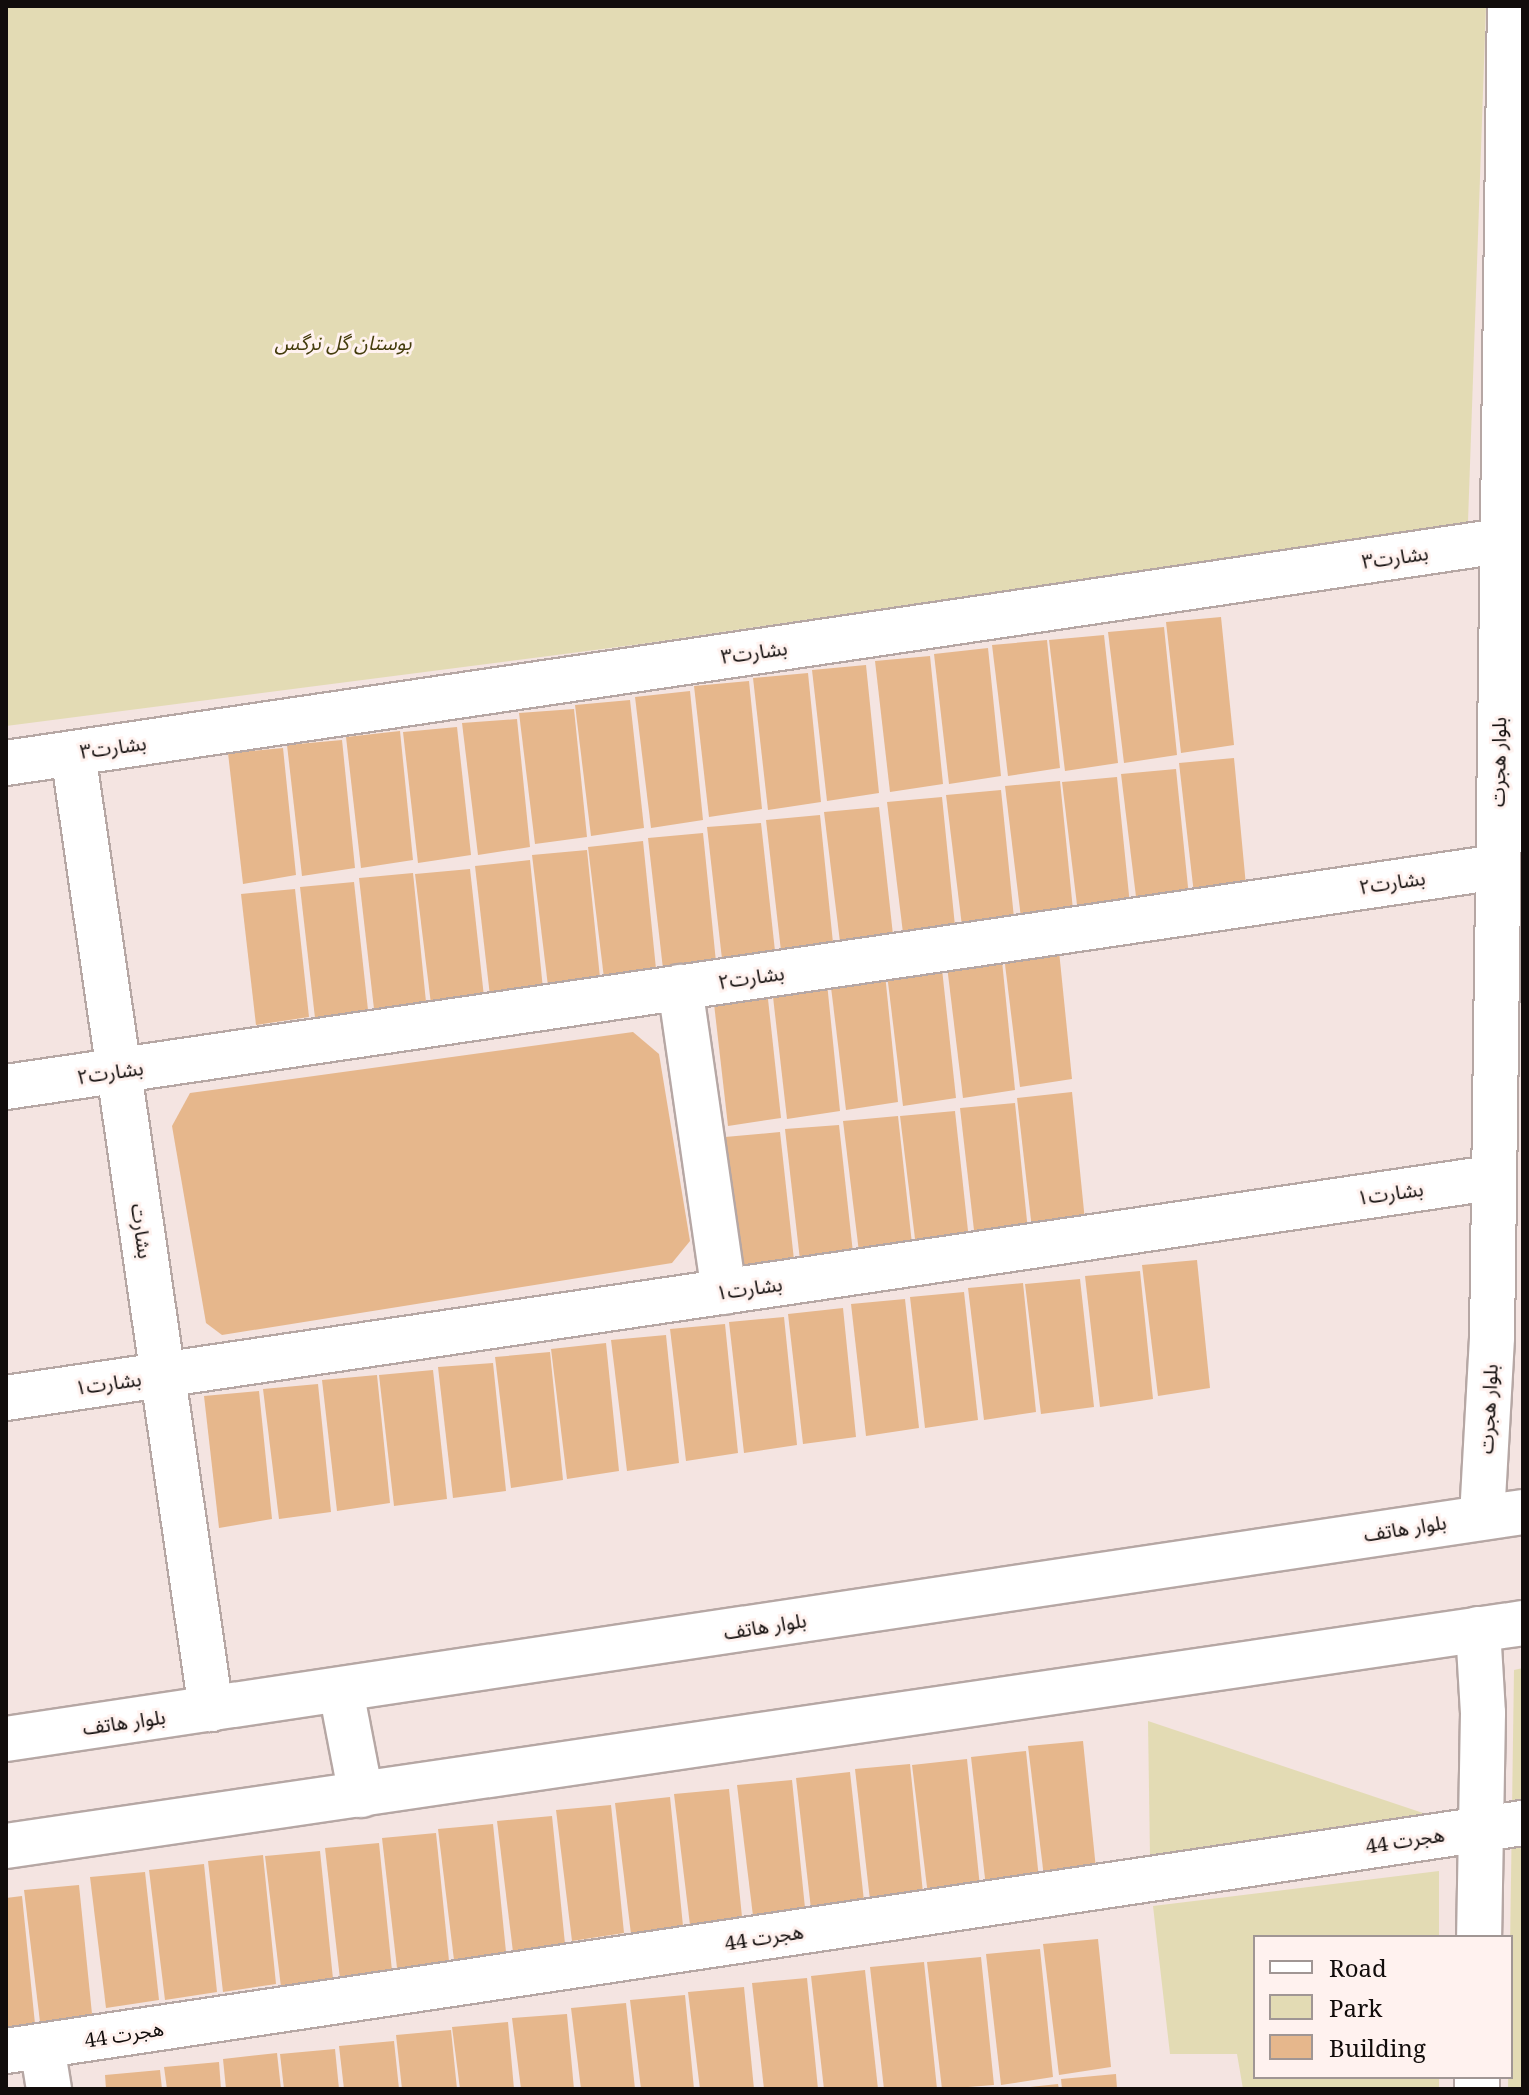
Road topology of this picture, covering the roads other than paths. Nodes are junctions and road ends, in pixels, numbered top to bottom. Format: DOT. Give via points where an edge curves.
graph roads {
  1 [pos="1510,6"];
  2 [pos="1501,541"];
  3 [pos="73,753"];
  4 [pos="6,763"];
  5 [pos="1497,867"];
  6 [pos="680,987"];
  7 [pos="119,1070"];
  8 [pos="6,1087"];
  9 [pos="1491,1178"];
  10 [pos="724,1292"];
  11 [pos="1508,1346"];
  12 [pos="163,1375"];
  13 [pos="6,1398"];
  14 [pos="1502,1514"];
  15 [pos="1523,1623"];
  16 [pos="1478,1629"];
  17 [pos="341,1691"];
  18 [pos="211,1709"];
  19 [pos="6,1739"];
  20 [pos="361,1795"];
  21 [pos="1523,1823"];
  22 [pos="1480,1828"];
  23 [pos="6,1846"];
  24 [pos="1479,1935"];
  25 [pos="24,2048"];
  26 [pos="49,2089"];
  1 -- 2 [label="street, بلوار هجرت"];
  2 -- 3 [label="street, بشارت۳"];
  2 -- 5 [label="street, بلوار هجرت"];
  3 -- 4 [label="street, بشارت۳"];
  3 -- 7 [label="street, بشارت"];
  5 -- 6 [label="street, بشارت۲"];
  5 -- 9 [label="street, بلوار هجرت"];
  6 -- 7 [label="street, بشارت۲"];
  6 -- 10 [label="street"];
  7 -- 8 [label="street, بشارت۲"];
  7 -- 12 [label="street, بشارت"];
  9 -- 10 [label="street, بشارت۱"];
  9 -- 11 [label="street, بلوار هجرت"];
  10 -- 12 [label="street, بشارت۱"];
  11 -- 14 [label="street, بلوار هجرت"];
  12 -- 13 [label="street, بشارت۱"];
  12 -- 18 [label="street, بشارت"];
  14 -- 17 [label="street, بلوار هاتف"];
  15 -- 16 [label="street"];
  16 -- 20 [label="street"];
  16 -- 22 [label="street"];
  17 -- 18 [label="street, بلوار هاتف"];
  17 -- 20 [label="street"];
  18 -- 19 [label="street, بلوار هاتف"];
  20 -- 23 [label="street"];
  21 -- 22 [label="street, هجرت 44"];
  22 -- 24 [label="street"];
  22 -- 25 [label="street, هجرت 44"];
  25 -- 26 [label="street"];
}
